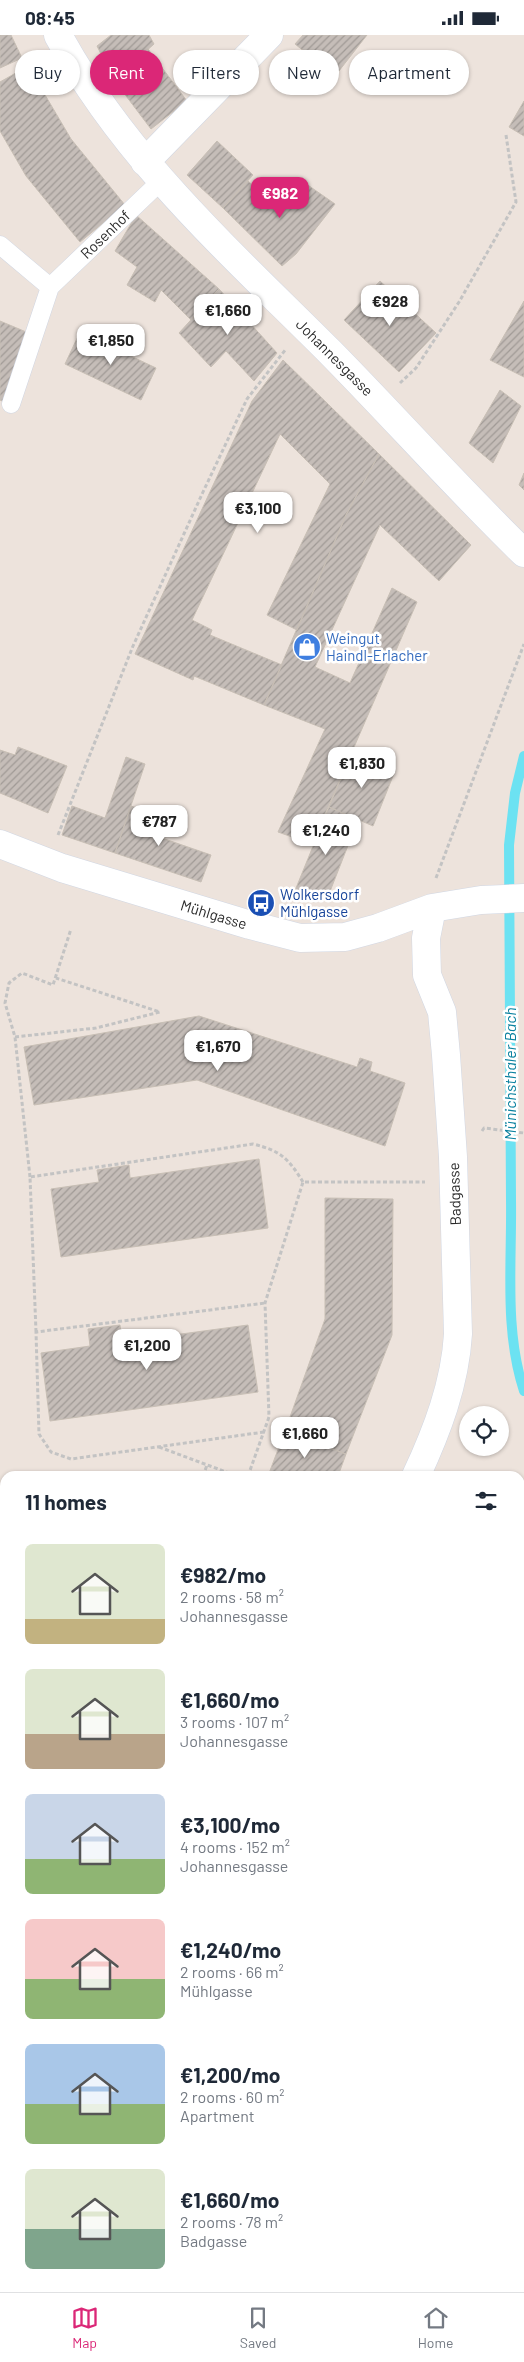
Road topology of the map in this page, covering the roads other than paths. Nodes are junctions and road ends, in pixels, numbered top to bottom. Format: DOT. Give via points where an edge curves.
graph roads {
  1 [pos="58,35"];
  2 [pos="269,35"];
  3 [pos="153,172"];
  4 [pos="0,245"];
  5 [pos="50,287"];
  6 [pos="11,404"];
  7 [pos="524,553"];
  8 [pos="0,844"];
  9 [pos="524,898"];
  10 [pos="432,908"];
  11 [pos="418,1471"];
  1 -- 3 [label="street, Johannesgasse" via="109,117"];
  2 -- 3 [label="street"];
  3 -- 5 [label="lane, Rosenhof"];
  3 -- 7 [label="street, Johannesgasse"];
  4 -- 5 [label="lane"];
  5 -- 6 [label="lane, Rosenhof"];
  8 -- 10 [label="street, Mühlgasse" via="62,868 300,938 345,937"];
  9 -- 10 [label="street, Mühlgasse" via="481,900"];
  10 -- 11 [label="street, Badgasse" via="426,938 427,975 442,1012 458,1271 457,1359 443,1409"];
}
